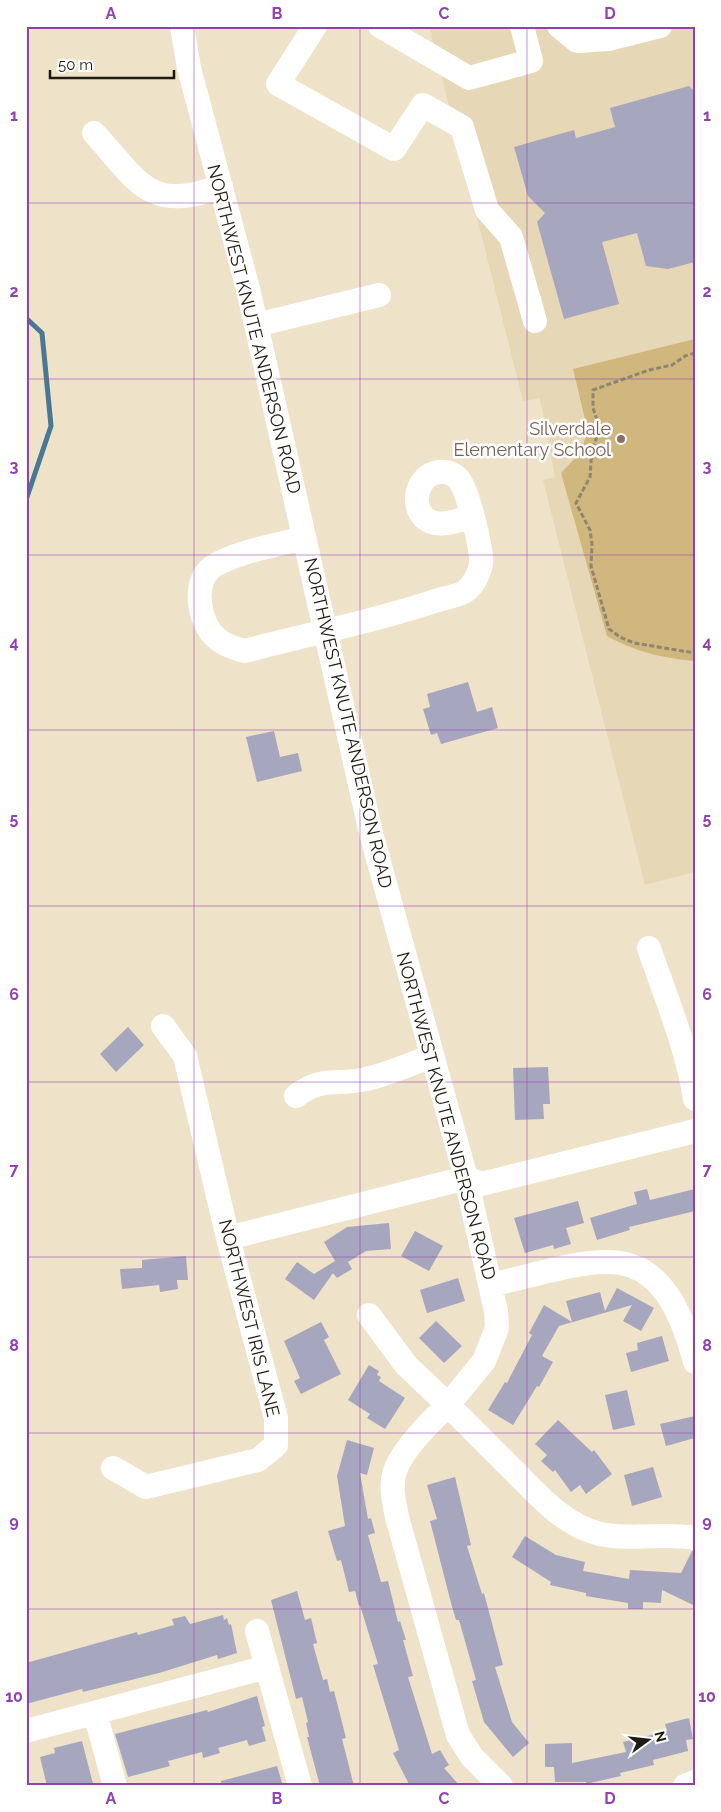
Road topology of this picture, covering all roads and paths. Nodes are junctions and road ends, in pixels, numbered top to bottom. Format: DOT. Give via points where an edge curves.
graph roads {
  1 [pos="182,26"];
  2 [pos="315,26"];
  3 [pos="380,26"];
  4 [pos="522,26"];
  5 [pos="559,26"];
  6 [pos="660,26"];
  7 [pos="94,133"];
  8 [pos="221,186"];
  9 [pos="379,295"];
  10 [pos="534,321"];
  11 [pos="256,325"];
  12 [pos="695,353"];
  13 [pos="472,516"];
  14 [pos="304,538"];
  15 [pos="325,631"];
  16 [pos="695,653"];
  17 [pos="649,948"];
  18 [pos="163,1026"];
  19 [pos="432,1056"];
  20 [pos="296,1096"];
  21 [pos="695,1099"];
  22 [pos="695,1106"];
  23 [pos="694,1131"];
  24 [pos="466,1178"];
  25 [pos="228,1238"];
  26 [pos="491,1285"];
  27 [pos="368,1315"];
  28 [pos="695,1362"];
  29 [pos="448,1405"];
  30 [pos="112,1468"];
  31 [pos="695,1538"];
  32 [pos="257,1631"];
  33 [pos="267,1667"];
  34 [pos="95,1713"];
  35 [pos="26,1731"];
  36 [pos="695,1782"];
  37 [pos="115,1786"];
  38 [pos="300,1786"];
  39 [pos="501,1786"];
  40 [pos="685,1786"];
  1 -- 8 [label="street, NORTHWEST KNUTE ANDERSON ROAD" via="189,68"];
  2 -- 10 [label="street" via="278,84 394,149 423,106 462,127 487,210 511,237"];
  3 -- 4 [label="street" via="469,78 531,60"];
  5 -- 6 [label="street" via="577,41 608,39"];
  7 -- 8 [label="street" via="123,168 147,190 177,197 196,195"];
  8 -- 11 [label="street, NORTHWEST KNUTE ANDERSON ROAD"];
  9 -- 11 [label="street"];
  11 -- 14 [label="street, NORTHWEST KNUTE ANDERSON ROAD"];
  12 -- 16 [label="path" via="672,365 641,372 592,390 593,408 600,429 592,449 590,477 576,503 590,530 591,566 609,628 634,642"];
  13 -- 15 [label="street" via="481,563 477,577 466,590"];
  14 -- 15 [label="street, NORTHWEST KNUTE ANDERSON ROAD"];
  14 -- 15 [label="street" via="229,559 211,568 199,592 202,610 207,628 219,642 245,651"];
  15 -- 19 [label="street, NORTHWEST KNUTE ANDERSON ROAD" via="371,832"];
  17 -- 21 [label="street" via="681,1043"];
  18 -- 25 [label="street, NORTHWEST IRIS LANE" via="185,1056"];
  19 -- 20 [label="street" via="364,1080 330,1081"];
  19 -- 24 [label="street, NORTHWEST KNUTE ANDERSON ROAD"];
  22 -- 23 [label="street"];
  23 -- 24 [label="street" via="481,1184"];
  24 -- 25 [label="street"];
  24 -- 26 [label="street, NORTHWEST KNUTE ANDERSON ROAD"];
  25 -- 30 [label="street, NORTHWEST IRIS LANE" via="276,1418 276,1445 258,1460 146,1487"];
  26 -- 28 [label="street" via="594,1262 624,1262 644,1270 669,1295 686,1330"];
  26 -- 29 [label="street, NORTHWEST KNUTE ANDERSON ROAD" via="497,1328 492,1344 473,1377"];
  27 -- 29 [label="street" via="406,1365"];
  29 -- 31 [label="street" via="551,1507 571,1522 609,1535 677,1534"];
  29 -- 39 [label="street, NORTHWEST KNUTE ANDERSON ROAD" via="421,1431 395,1470 392,1493 458,1735 472,1757"];
  32 -- 33 [label="street"];
  33 -- 34 [label="street"];
  33 -- 38 [label="street"];
  34 -- 35 [label="street"];
  34 -- 37 [label="street"];
  36 -- 40 [label="street"];
}
